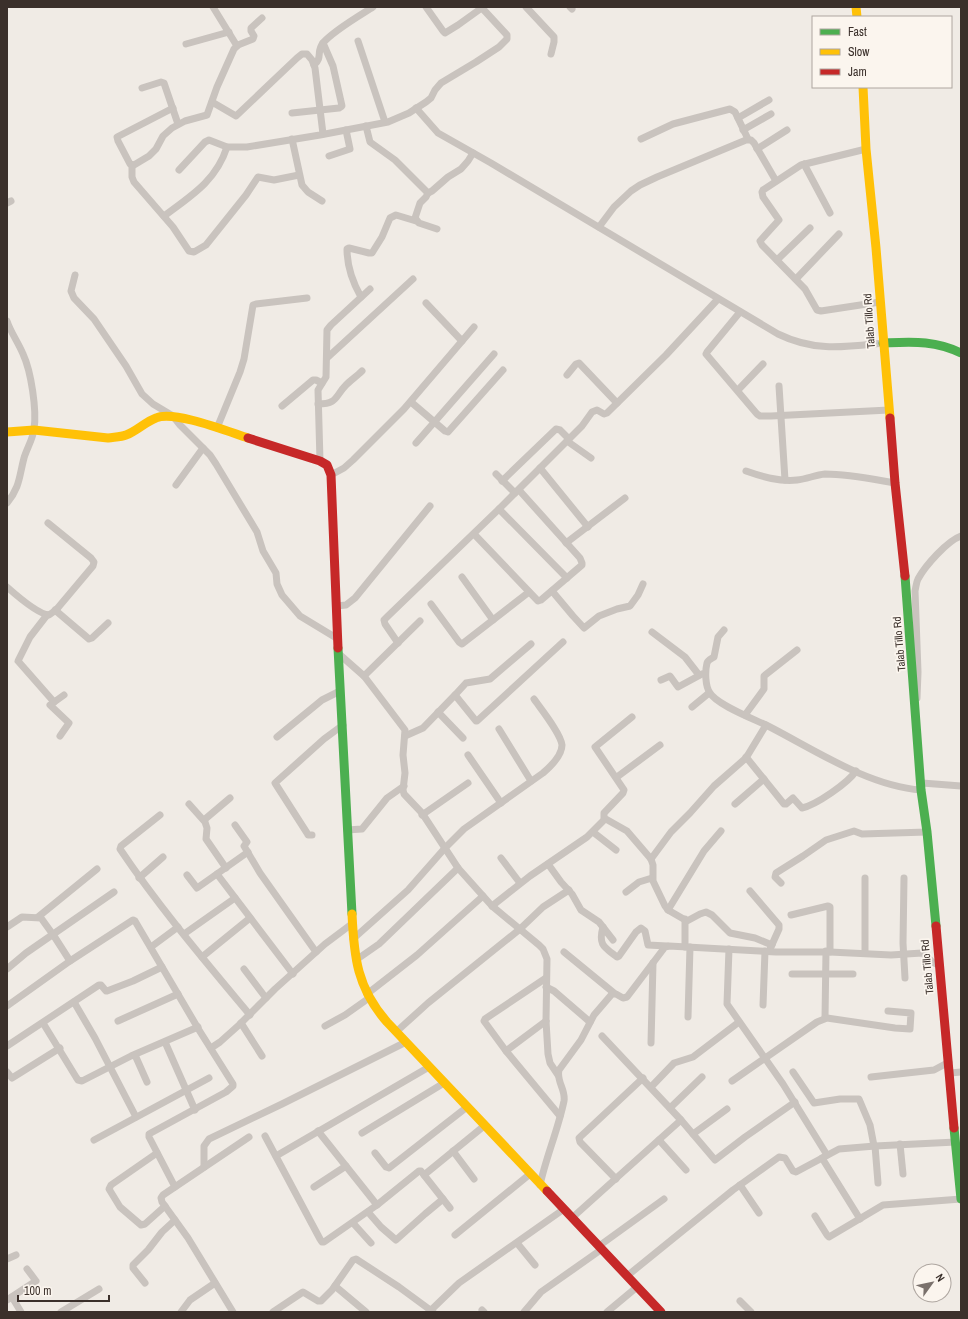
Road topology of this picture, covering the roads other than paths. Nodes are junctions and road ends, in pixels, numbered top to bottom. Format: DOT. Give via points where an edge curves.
graph roads {
  1 [pos="213,7"];
  2 [pos="373,7"];
  3 [pos="426,7"];
  4 [pos="482,7"];
  5 [pos="526,7"];
  6 [pos="262,18"];
  7 [pos="229,32"];
  8 [pos="358,41"];
  9 [pos="323,43"];
  10 [pos="186,44"];
  11 [pos="237,46"];
  12 [pos="551,54"];
  13 [pos="314,65"];
  14 [pos="142,88"];
  15 [pos="863,88"];
  16 [pos="769,100"];
  17 [pos="212,102"];
  18 [pos="173,108"];
  19 [pos="416,108"];
  20 [pos="320,110"];
  21 [pos="292,113"];
  22 [pos="770,114"];
  23 [pos="738,118"];
  24 [pos="385,122"];
  25 [pos="178,124"];
  26 [pos="366,126"];
  27 [pos="346,130"];
  28 [pos="743,130"];
  29 [pos="787,130"];
  30 [pos="324,134"];
  31 [pos="292,139"];
  32 [pos="748,139"];
  33 [pos="642,140"];
  34 [pos="227,147"];
  35 [pos="757,149"];
  36 [pos="866,149"];
  37 [pos="473,152"];
  38 [pos="328,156"];
  39 [pos="804,164"];
  40 [pos="132,165"];
  41 [pos="179,170"];
  42 [pos="299,175"];
  43 [pos="776,181"];
  44 [pos="428,193"];
  45 [pos="322,201"];
  46 [pos="830,213"];
  47 [pos="164,216"];
  48 [pos="416,221"];
  49 [pos="599,227"];
  50 [pos="810,228"];
  51 [pos="437,229"];
  52 [pos="839,234"];
  53 [pos="778,260"];
  54 [pos="75,275"];
  55 [pos="413,279"];
  56 [pos="796,279"];
  57 [pos="370,289"];
  58 [pos="361,297"];
  59 [pos="307,298"];
  60 [pos="718,299"];
  61 [pos="880,302"];
  62 [pos="426,303"];
  63 [pos="740,312"];
  64 [pos="7,321"];
  65 [pos="474,327"];
  66 [pos="462,341"];
  67 [pos="883,343"];
  68 [pos="961,353"];
  69 [pos="494,354"];
  70 [pos="327,358"];
  71 [pos="763,364"];
  72 [pos="503,370"];
  73 [pos="362,372"];
  74 [pos="567,375"];
  75 [pos="322,383"];
  76 [pos="779,386"];
  77 [pos="738,390"];
  78 [pos="411,402"];
  79 [pos="617,403"];
  80 [pos="318,404"];
  81 [pos="282,406"];
  82 [pos="889,410"];
  83 [pos="173,416"];
  84 [pos="781,416"];
  85 [pos="435,422"];
  86 [pos="217,428"];
  87 [pos="34,430"];
  88 [pos="7,432"];
  89 [pos="568,440"];
  90 [pos="416,443"];
  91 [pos="203,448"];
  92 [pos="591,458"];
  93 [pos="320,461"];
  94 [pos="540,468"];
  95 [pos="746,471"];
  96 [pos="496,474"];
  97 [pos="331,475"];
  98 [pos="785,480"];
  99 [pos="502,481"];
  100 [pos="895,483"];
  101 [pos="176,485"];
  102 [pos="517,492"];
  103 [pos="625,498"];
  104 [pos="7,503"];
  105 [pos="430,506"];
  106 [pos="499,509"];
  107 [pos="48,523"];
  108 [pos="588,527"];
  109 [pos="474,534"];
  110 [pos="961,536"];
  111 [pos="566,543"];
  112 [pos="462,576"];
  113 [pos="567,578"];
  114 [pos="643,584"];
  115 [pos="7,587"];
  116 [pos="552,591"];
  117 [pos="529,592"];
  118 [pos="432,604"];
  119 [pos="336,606"];
  120 [pos="55,610"];
  121 [pos="48,615"];
  122 [pos="493,620"];
  123 [pos="420,621"];
  124 [pos="108,623"];
  125 [pos="724,630"];
  126 [pos="652,632"];
  127 [pos="338,639"];
  128 [pos="563,642"];
  129 [pos="398,643"];
  130 [pos="531,644"];
  131 [pos="797,650"];
  132 [pos="339,654"];
  133 [pos="706,672"];
  134 [pos="699,675"];
  135 [pos="364,676"];
  136 [pos="661,680"];
  137 [pos="340,691"];
  138 [pos="710,693"];
  139 [pos="64,695"];
  140 [pos="455,695"];
  141 [pos="534,699"];
  142 [pos="54,702"];
  143 [pos="916,706"];
  144 [pos="692,707"];
  145 [pos="438,712"];
  146 [pos="745,715"];
  147 [pos="632,717"];
  148 [pos="343,725"];
  149 [pos="766,725"];
  150 [pos="499,729"];
  151 [pos="60,736"];
  152 [pos="405,736"];
  153 [pos="277,737"];
  154 [pos="463,738"];
  155 [pos="660,745"];
  156 [pos="468,755"];
  157 [pos="746,757"];
  158 [pos="856,771"];
  159 [pos="617,777"];
  160 [pos="764,780"];
  161 [pos="531,781"];
  162 [pos="468,783"];
  163 [pos="404,786"];
  164 [pos="922,786"];
  165 [pos="961,786"];
  166 [pos="230,798"];
  167 [pos="501,803"];
  168 [pos="189,804"];
  169 [pos="735,804"];
  170 [pos="160,815"];
  171 [pos="422,815"];
  172 [pos="605,819"];
  173 [pos="204,820"];
  174 [pos="235,825"];
  175 [pos="347,830"];
  176 [pos="721,831"];
  177 [pos="593,832"];
  178 [pos="927,832"];
  179 [pos="312,835"];
  180 [pos="444,848"];
  181 [pos="616,850"];
  182 [pos="248,852"];
  183 [pos="163,857"];
  184 [pos="501,858"];
  185 [pos="651,859"];
  186 [pos="548,864"];
  187 [pos="226,868"];
  188 [pos="458,868"];
  189 [pos="98,869"];
  190 [pos="217,874"];
  191 [pos="187,875"];
  192 [pos="139,878"];
  193 [pos="652,878"];
  194 [pos="865,878"];
  195 [pos="904,878"];
  196 [pos="520,883"];
  197 [pos="781,883"];
  198 [pos="569,890"];
  199 [pos="750,891"];
  200 [pos="114,892"];
  201 [pos="626,892"];
  202 [pos="483,896"];
  203 [pos="235,898"];
  204 [pos="492,906"];
  205 [pos="668,910"];
  206 [pos="791,915"];
  207 [pos="38,917"];
  208 [pos="250,918"];
  209 [pos="685,920"];
  210 [pos="350,925"];
  211 [pos="7,927"];
  212 [pos="178,927"];
  213 [pos="603,927"];
  214 [pos="520,930"];
  215 [pos="184,934"];
  216 [pos="54,936"];
  217 [pos="353,939"];
  218 [pos="613,940"];
  219 [pos="667,946"];
  220 [pos="151,947"];
  221 [pos="688,947"];
  222 [pos="769,948"];
  223 [pos="729,949"];
  224 [pos="903,949"];
  225 [pos="865,950"];
  226 [pos="828,951"];
  227 [pos="316,952"];
  228 [pos="564,952"];
  229 [pos="202,957"];
  230 [pos="356,960"];
  231 [pos="70,961"];
  232 [pos="652,963"];
  233 [pos="939,965"];
  234 [pos="162,967"];
  235 [pos="7,969"];
  236 [pos="244,969"];
  237 [pos="826,973"];
  238 [pos="293,974"];
  239 [pos="792,974"];
  240 [pos="853,974"];
  241 [pos="546,978"];
  242 [pos="905,978"];
  243 [pos="546,987"];
  244 [pos="614,993"];
  245 [pos="178,994"];
  246 [pos="266,998"];
  247 [pos="366,998"];
  248 [pos="74,1002"];
  249 [pos="7,1006"];
  250 [pos="763,1006"];
  251 [pos="888,1011"];
  252 [pos="250,1015"];
  253 [pos="688,1016"];
  254 [pos="825,1018"];
  255 [pos="118,1021"];
  256 [pos="546,1021"];
  257 [pos="590,1022"];
  258 [pos="739,1022"];
  259 [pos="43,1023"];
  260 [pos="241,1023"];
  261 [pos="325,1026"];
  262 [pos="198,1027"];
  263 [pos="396,1032"];
  264 [pos="602,1036"];
  265 [pos="165,1042"];
  266 [pos="651,1043"];
  267 [pos="403,1044"];
  268 [pos="7,1046"];
  269 [pos="60,1048"];
  270 [pos="211,1048"];
  271 [pos="506,1051"];
  272 [pos="135,1055"];
  273 [pos="262,1056"];
  274 [pos="765,1058"];
  275 [pos="949,1062"];
  276 [pos="110,1066"];
  277 [pos="426,1068"];
  278 [pos="7,1072"];
  279 [pos="793,1072"];
  280 [pos="961,1072"];
  281 [pos="950,1074"];
  282 [pos="558,1075"];
  283 [pos="702,1077"];
  284 [pos="871,1077"];
  285 [pos="210,1078"];
  286 [pos="643,1078"];
  287 [pos="732,1081"];
  288 [pos="147,1082"];
  289 [pos="441,1084"];
  290 [pos="651,1087"];
  291 [pos="186,1091"];
  292 [pos="795,1102"];
  293 [pos="670,1108"];
  294 [pos="726,1108"];
  295 [pos="195,1110"];
  296 [pos="464,1110"];
  297 [pos="560,1116"];
  298 [pos="136,1117"];
  299 [pos="681,1120"];
  300 [pos="958,1124"];
  301 [pos="482,1128"];
  302 [pos="318,1131"];
  303 [pos="362,1133"];
  304 [pos="693,1134"];
  305 [pos="265,1136"];
  306 [pos="249,1137"];
  307 [pos="94,1140"];
  308 [pos="659,1140"];
  309 [pos="956,1142"];
  310 [pos="900,1144"];
  311 [pos="875,1146"];
  312 [pos="453,1151"];
  313 [pos="157,1153"];
  314 [pos="375,1153"];
  315 [pos="276,1156"];
  316 [pos="824,1157"];
  317 [pos="204,1166"];
  318 [pos="346,1166"];
  319 [pos="686,1170"];
  320 [pos="903,1174"];
  321 [pos="424,1175"];
  322 [pos="527,1177"];
  323 [pos="474,1179"];
  324 [pos="616,1179"];
  325 [pos="878,1183"];
  326 [pos="540,1185"];
  327 [pos="740,1185"];
  328 [pos="175,1187"];
  329 [pos="314,1187"];
  330 [pos="664,1199"];
  331 [pos="961,1199"];
  332 [pos="443,1200"];
  333 [pos="377,1205"];
  334 [pos="165,1206"];
  335 [pos="450,1208"];
  336 [pos="368,1212"];
  337 [pos="561,1212"];
  338 [pos="759,1213"];
  339 [pos="815,1216"];
  340 [pos="573,1218"];
  341 [pos="860,1219"];
  342 [pos="175,1220"];
  343 [pos="353,1223"];
  344 [pos="455,1236"];
  345 [pos="371,1243"];
  346 [pos="517,1243"];
  347 [pos="599,1250"];
  348 [pos="16,1255"];
  349 [pos="7,1259"];
  350 [pos="535,1265"];
  351 [pos="27,1269"];
  352 [pos="627,1276"];
  353 [pos="145,1283"];
  354 [pos="215,1283"];
  355 [pos="335,1286"];
  356 [pos="99,1289"];
  357 [pos="634,1290"];
  358 [pos="9,1298"];
  359 [pos="740,1301"];
  360 [pos="431,1311"];
  361 [pos="21,1312"];
  362 [pos="61,1312"];
  363 [pos="181,1312"];
  364 [pos="233,1312"];
  365 [pos="273,1312"];
  366 [pos="366,1312"];
  367 [pos="524,1312"];
  368 [pos="607,1312"];
  369 [pos="661,1312"];
  370 [pos="751,1312"];
  1 -- 7 [label="street"];
  2 -- 9 [label="street"];
  3 -- 4 [label="street" via="445,33"];
  4 -- 19 [label="street" via="506,34 507,39 441,83 429,100"];
  5 -- 12 [label="street" via="554,37"];
  6 -- 11 [label="street" via="250,28 254,39"];
  7 -- 10 [label="street"];
  7 -- 11 [label="street"];
  8 -- 24 [label="street"];
  9 -- 13 [label="street" via="319,59"];
  9 -- 20 [label="street" via="333,66 342,107"];
  11 -- 17 [label="street" via="230,56"];
  13 -- 17 [label="street" via="307,54 300,56 236,116"];
  13 -- 20 [label="street"];
  14 -- 18 [label="street" via="163,82"];
  15 -- 36 [label="street, Talab Tillo Rd"];
  16 -- 23 [label="street"];
  17 -- 25 [label="street" via="205,116"];
  18 -- 25 [label="street"];
  18 -- 40 [label="street" via="117,137"];
  19 -- 24 [label="street"];
  19 -- 37 [label="street" via="438,133"];
  20 -- 21 [label="street"];
  20 -- 30 [label="street"];
  22 -- 28 [label="street"];
  23 -- 28 [label="street"];
  23 -- 33 [label="street" via="734,110 728,109 674,124"];
  24 -- 26 [label="street"];
  25 -- 40 [label="street" via="163,136 149,156"];
  26 -- 27 [label="street"];
  26 -- 44 [label="street" via="370,142 395,160"];
  27 -- 30 [label="street"];
  27 -- 38 [label="street" via="350,149"];
  28 -- 32 [label="street"];
  29 -- 35 [label="street"];
  30 -- 31 [label="street"];
  31 -- 34 [label="street"];
  31 -- 42 [label="street"];
  32 -- 35 [label="street"];
  32 -- 49 [label="street" via="640,185 614,207"];
  34 -- 41 [label="street" via="207,141"];
  34 -- 47 [label="street" via="209,181"];
  35 -- 43 [label="street"];
  36 -- 39 [label="street"];
  36 -- 61 [label="street, Talab Tillo Rd"];
  37 -- 44 [label="street" via="461,169"];
  37 -- 49 [label="street"];
  39 -- 43 [label="street"];
  39 -- 46 [label="street"];
  40 -- 47 [label="street" via="134,182"];
  42 -- 45 [label="street" via="303,188"];
  42 -- 47 [label="street" via="274,180 257,177 206,245 194,252 189,251"];
  43 -- 53 [label="street" via="763,190 762,194 779,221 760,240"];
  44 -- 48 [label="street" via="419,206"];
  48 -- 51 [label="street"];
  48 -- 58 [label="street" via="394,215 372,253 347,249 354,284"];
  49 -- 60 [label="street"];
  50 -- 53 [label="street"];
  52 -- 56 [label="street"];
  53 -- 56 [label="street"];
  54 -- 83 [label="street" via="71,291 74,298 94,319 142,394"];
  55 -- 70 [label="street"];
  56 -- 61 [label="street" via="819,311"];
  57 -- 58 [label="street"];
  58 -- 70 [label="street" via="327,330"];
  59 -- 86 [label="street" via="253,306 244,359"];
  60 -- 63 [label="street"];
  60 -- 79 [label="street"];
  61 -- 67 [label="street, Talab Tillo Rd"];
  62 -- 66 [label="street"];
  63 -- 67 [label="street" via="788,339 808,345 828,348"];
  63 -- 77 [label="street" via="706,353"];
  64 -- 87 [label="street" via="27,364 32,390"];
  65 -- 66 [label="street"];
  66 -- 78 [label="street"];
  67 -- 68 [label="street" via="927,341 939,343"];
  67 -- 82 [label="street, Talab Tillo Rd"];
  69 -- 85 [label="street"];
  70 -- 75 [label="street" via="326,377"];
  71 -- 77 [label="street"];
  72 -- 85 [label="street" via="449,432"];
  73 -- 80 [label="street" via="346,385 334,401"];
  74 -- 79 [label="street" via="580,363"];
  75 -- 80 [label="street" via="318,390"];
  75 -- 81 [label="street" via="313,380"];
  76 -- 84 [label="street"];
  77 -- 84 [label="street" via="760,416"];
  78 -- 85 [label="street"];
  78 -- 97 [label="street" via="353,460"];
  79 -- 89 [label="street" via="606,414 593,411"];
  80 -- 93 [label="street"];
  82 -- 84 [label="street"];
  82 -- 100 [label="street, Talab Tillo Rd"];
  83 -- 86 [label="street"];
  83 -- 87 [label="street" via="153,419 119,437"];
  83 -- 91 [label="street"];
  84 -- 98 [label="street"];
  85 -- 90 [label="street"];
  86 -- 93 [label="street"];
  87 -- 88 [label="street"];
  87 -- 104 [label="street" via="17,488"];
  89 -- 92 [label="street"];
  89 -- 94 [label="street"];
  89 -- 99 [label="street" via="560,430 556,430"];
  91 -- 101 [label="street"];
  91 -- 127 [label="street" via="216,464 257,532 263,551 276,573 282,595 300,616"];
  93 -- 97 [label="street" via="327,465"];
  94 -- 102 [label="street"];
  94 -- 108 [label="street"];
  95 -- 98 [label="street" via="767,478"];
  96 -- 99 [label="street"];
  97 -- 119 [label="street"];
  98 -- 100 [label="street" via="828,474"];
  99 -- 102 [label="street"];
  100 -- 143 [label="street, Talab Tillo Rd"];
  102 -- 106 [label="street"];
  102 -- 111 [label="street"];
  103 -- 108 [label="street"];
  105 -- 119 [label="street" via="355,598 346,605"];
  106 -- 109 [label="street"];
  106 -- 113 [label="street"];
  107 -- 120 [label="street" via="94,562"];
  108 -- 111 [label="street"];
  109 -- 117 [label="street"];
  109 -- 129 [label="street" via="384,620"];
  110 -- 143 [label="street" via="949,542 929,564 917,583"];
  111 -- 113 [label="street" via="582,563"];
  112 -- 122 [label="street"];
  113 -- 116 [label="street"];
  114 -- 116 [label="street" via="630,606 602,614 584,628"];
  115 -- 121 [label="street"];
  116 -- 117 [label="street" via="540,601"];
  117 -- 122 [label="street"];
  118 -- 122 [label="street" via="461,644"];
  119 -- 127 [label="street"];
  120 -- 121 [label="street"];
  120 -- 124 [label="street" via="89,639"];
  121 -- 142 [label="street" via="30,637 18,661"];
  123 -- 129 [label="street"];
  125 -- 133 [label="street" via="718,637 714,656 708,662"];
  126 -- 134 [label="street" via="685,657"];
  127 -- 132 [label="street"];
  128 -- 140 [label="street" via="477,721"];
  129 -- 135 [label="street"];
  130 -- 140 [label="street" via="490,679 466,683"];
  131 -- 146 [label="street" via="764,676 764,689"];
  132 -- 135 [label="street"];
  132 -- 137 [label="street"];
  133 -- 134 [label="street"];
  133 -- 138 [label="street" via="706,684"];
  134 -- 136 [label="street" via="678,687 670,676"];
  135 -- 152 [label="street" via="404,728"];
  137 -- 148 [label="street"];
  137 -- 153 [label="street" via="322,700"];
  138 -- 144 [label="street"];
  138 -- 146 [label="street"];
  139 -- 142 [label="street"];
  140 -- 145 [label="street"];
  141 -- 161 [label="street" via="562,744 560,752 550,766"];
  142 -- 151 [label="street" via="51,707 69,723"];
  143 -- 164 [label="street, Talab Tillo Rd"];
  145 -- 152 [label="street" via="420,730"];
  145 -- 154 [label="street"];
  146 -- 149 [label="street"];
  147 -- 159 [label="street" via="595,747"];
  148 -- 175 [label="street"];
  148 -- 179 [label="street" via="275,783 308,835"];
  149 -- 157 [label="street"];
  149 -- 158 [label="street" via="818,754"];
  150 -- 161 [label="street"];
  152 -- 163 [label="street"];
  155 -- 159 [label="street"];
  156 -- 167 [label="street"];
  157 -- 160 [label="street"];
  157 -- 185 [label="street" via="714,786 671,832"];
  158 -- 160 [label="street" via="843,785 804,808 793,798 784,804"];
  158 -- 164 [label="street" via="901,787"];
  159 -- 172 [label="street" via="624,791 604,813"];
  160 -- 169 [label="street"];
  161 -- 167 [label="street"];
  162 -- 171 [label="street"];
  163 -- 171 [label="street" via="404,794"];
  163 -- 175 [label="street" via="387,798 362,829"];
  164 -- 165 [label="street"];
  164 -- 178 [label="street, Talab Tillo Rd"];
  166 -- 173 [label="street"];
  167 -- 180 [label="street" via="464,829"];
  168 -- 173 [label="street"];
  170 -- 192 [label="street" via="120,847"];
  171 -- 180 [label="street"];
  172 -- 177 [label="street"];
  172 -- 185 [label="street" via="627,831"];
  173 -- 187 [label="street" via="207,828 206,839"];
  174 -- 182 [label="street" via="247,842 244,846"];
  175 -- 210 [label="street"];
  176 -- 205 [label="street" via="704,851"];
  177 -- 181 [label="street"];
  177 -- 186 [label="street"];
  178 -- 197 [label="street" via="862,834 854,831 830,838 776,873 775,877"];
  178 -- 233 [label="street, Talab Tillo Rd"];
  180 -- 188 [label="street"];
  180 -- 217 [label="street" via="408,890"];
  182 -- 187 [label="street"];
  182 -- 227 [label="street"];
  183 -- 192 [label="street"];
  184 -- 196 [label="street"];
  185 -- 193 [label="street"];
  186 -- 196 [label="street"];
  186 -- 198 [label="street"];
  187 -- 190 [label="street"];
  188 -- 202 [label="street"];
  188 -- 230 [label="street" via="379,944"];
  189 -- 207 [label="street"];
  190 -- 191 [label="street" via="197,888"];
  190 -- 203 [label="street"];
  192 -- 212 [label="street"];
  193 -- 201 [label="street" via="639,882"];
  193 -- 205 [label="street"];
  194 -- 225 [label="street"];
  195 -- 224 [label="street"];
  196 -- 204 [label="street"];
  198 -- 213 [label="street" via="584,912"];
  198 -- 214 [label="street" via="543,907"];
  199 -- 222 [label="street" via="779,926"];
  200 -- 216 [label="street"];
  202 -- 204 [label="street"];
  202 -- 247 [label="street"];
  203 -- 208 [label="street"];
  203 -- 215 [label="street"];
  204 -- 214 [label="street"];
  205 -- 209 [label="street"];
  206 -- 226 [label="street" via="829,906 831,908"];
  207 -- 211 [label="street" via="22,917"];
  207 -- 216 [label="street"];
  208 -- 229 [label="street"];
  208 -- 238 [label="street"];
  209 -- 221 [label="street"];
  209 -- 222 [label="street" via="706,912 730,933 755,938"];
  210 -- 217 [label="street"];
  210 -- 227 [label="street"];
  212 -- 215 [label="street"];
  212 -- 220 [label="street"];
  213 -- 218 [label="street"];
  213 -- 219 [label="street" via="600,938 602,944 617,957 641,928 645,931 648,945"];
  214 -- 241 [label="street" via="533,938 546,954"];
  214 -- 263 [label="street" via="428,1003"];
  215 -- 229 [label="street"];
  216 -- 231 [label="street"];
  216 -- 235 [label="street" via="26,953"];
  217 -- 230 [label="street"];
  219 -- 221 [label="street"];
  219 -- 232 [label="street"];
  220 -- 231 [label="street" via="134,920"];
  220 -- 234 [label="street"];
  221 -- 223 [label="street"];
  221 -- 253 [label="street"];
  222 -- 223 [label="street"];
  222 -- 226 [label="street"];
  222 -- 250 [label="street"];
  223 -- 258 [label="street" via="726,1001"];
  224 -- 225 [label="street"];
  224 -- 233 [label="street" via="924,954"];
  224 -- 242 [label="street"];
  225 -- 226 [label="street"];
  226 -- 237 [label="street"];
  227 -- 238 [label="street"];
  228 -- 244 [label="street"];
  229 -- 252 [label="street"];
  230 -- 247 [label="street"];
  231 -- 249 [label="street"];
  232 -- 244 [label="street" via="627,997 623,998"];
  232 -- 266 [label="street"];
  233 -- 275 [label="street, Talab Tillo Rd"];
  234 -- 245 [label="street"];
  234 -- 248 [label="street" via="107,991 99,985"];
  236 -- 246 [label="street"];
  237 -- 239 [label="street"];
  237 -- 240 [label="street"];
  237 -- 254 [label="street"];
  238 -- 246 [label="street"];
  241 -- 243 [label="street"];
  241 -- 271 [label="street" via="484,1020"];
  243 -- 256 [label="street"];
  243 -- 257 [label="street"];
  244 -- 257 [label="street"];
  245 -- 255 [label="street"];
  245 -- 262 [label="street"];
  246 -- 252 [label="street"];
  247 -- 261 [label="street" via="345,1015"];
  247 -- 263 [label="street"];
  248 -- 259 [label="street"];
  248 -- 276 [label="street"];
  251 -- 254 [label="street" via="911,1013 910,1029"];
  252 -- 260 [label="street"];
  254 -- 274 [label="street"];
  256 -- 271 [label="street"];
  256 -- 282 [label="street" via="549,1059"];
  257 -- 282 [label="street"];
  258 -- 274 [label="street"];
  258 -- 290 [label="street" via="693,1057 676,1062"];
  259 -- 268 [label="street"];
  259 -- 269 [label="street"];
  260 -- 270 [label="street"];
  260 -- 273 [label="street"];
  262 -- 265 [label="street"];
  262 -- 270 [label="street"];
  263 -- 267 [label="street"];
  264 -- 286 [label="street"];
  265 -- 272 [label="street"];
  265 -- 291 [label="street"];
  267 -- 277 [label="street"];
  267 -- 317 [label="street" via="209,1139 204,1146"];
  269 -- 276 [label="street" via="80,1081"];
  269 -- 278 [label="street" via="12,1078"];
  270 -- 295 [label="street" via="233,1086"];
  271 -- 297 [label="street"];
  272 -- 276 [label="street"];
  272 -- 288 [label="street"];
  274 -- 287 [label="street"];
  274 -- 292 [label="street"];
  275 -- 281 [label="street, Talab Tillo Rd"];
  275 -- 284 [label="street" via="934,1070"];
  276 -- 298 [label="street"];
  277 -- 289 [label="street"];
  277 -- 302 [label="street"];
  279 -- 311 [label="street" via="816,1104 859,1099 870,1125"];
  280 -- 281 [label="street"];
  281 -- 300 [label="street, Talab Tillo Rd"];
  282 -- 297 [label="street" via="564,1096"];
  283 -- 293 [label="street"];
  285 -- 291 [label="street"];
  286 -- 290 [label="street"];
  286 -- 324 [label="street" via="579,1138"];
  289 -- 296 [label="street"];
  289 -- 303 [label="street"];
  290 -- 293 [label="street"];
  291 -- 295 [label="street"];
  291 -- 298 [label="street"];
  292 -- 304 [label="street" via="716,1160"];
  292 -- 316 [label="street"];
  293 -- 299 [label="street"];
  294 -- 304 [label="street"];
  295 -- 313 [label="street" via="149,1134"];
  296 -- 301 [label="street"];
  296 -- 314 [label="street" via="389,1168"];
  297 -- 326 [label="street"];
  298 -- 307 [label="street"];
  299 -- 304 [label="street"];
  299 -- 308 [label="street"];
  300 -- 309 [label="street, Talab Tillo Rd"];
  301 -- 312 [label="street"];
  301 -- 322 [label="street"];
  302 -- 315 [label="street"];
  302 -- 318 [label="street"];
  305 -- 315 [label="street"];
  306 -- 317 [label="street"];
  308 -- 319 [label="street"];
  308 -- 324 [label="street"];
  309 -- 310 [label="street"];
  309 -- 331 [label="street, Talab Tillo Rd"];
  310 -- 311 [label="street"];
  310 -- 320 [label="street"];
  311 -- 316 [label="street" via="839,1149"];
  311 -- 325 [label="street"];
  312 -- 321 [label="street"];
  312 -- 323 [label="street"];
  313 -- 328 [label="street"];
  313 -- 334 [label="street" via="111,1185 109,1190 120,1207 141,1225"];
  315 -- 343 [label="street" via="322,1242"];
  316 -- 327 [label="street" via="795,1172 785,1158 781,1157"];
  316 -- 341 [label="street"];
  317 -- 328 [label="street"];
  318 -- 329 [label="street"];
  318 -- 333 [label="street"];
  321 -- 332 [label="street"];
  321 -- 333 [label="street" via="419,1171"];
  322 -- 326 [label="street"];
  322 -- 344 [label="street"];
  324 -- 340 [label="street"];
  326 -- 337 [label="street"];
  327 -- 338 [label="street"];
  327 -- 352 [label="street"];
  328 -- 334 [label="street" via="162,1197"];
  330 -- 347 [label="street"];
  331 -- 341 [label="street" via="883,1205"];
  332 -- 335 [label="street"];
  332 -- 336 [label="street" via="396,1240 380,1227"];
  333 -- 336 [label="street"];
  334 -- 342 [label="street"];
  336 -- 343 [label="street"];
  337 -- 340 [label="street"];
  337 -- 346 [label="street"];
  339 -- 341 [label="street" via="830,1237"];
  340 -- 347 [label="street"];
  342 -- 353 [label="street" via="133,1265"];
  342 -- 354 [label="street"];
  343 -- 345 [label="street"];
  346 -- 350 [label="street"];
  346 -- 360 [label="street" via="459,1283"];
  347 -- 352 [label="street"];
  347 -- 367 [label="street" via="541,1292"];
  348 -- 349 [label="street"];
  351 -- 358 [label="street" via="36,1281"];
  352 -- 357 [label="street"];
  354 -- 363 [label="street" via="190,1300"];
  354 -- 364 [label="street"];
  355 -- 360 [label="street" via="353,1260 358,1259"];
  355 -- 365 [label="street" via="321,1302 303,1292"];
  355 -- 366 [label="street"];
  356 -- 362 [label="street"];
  357 -- 368 [label="street"];
  357 -- 369 [label="street"];
  358 -- 361 [label="street"];
  359 -- 370 [label="street"];
}
